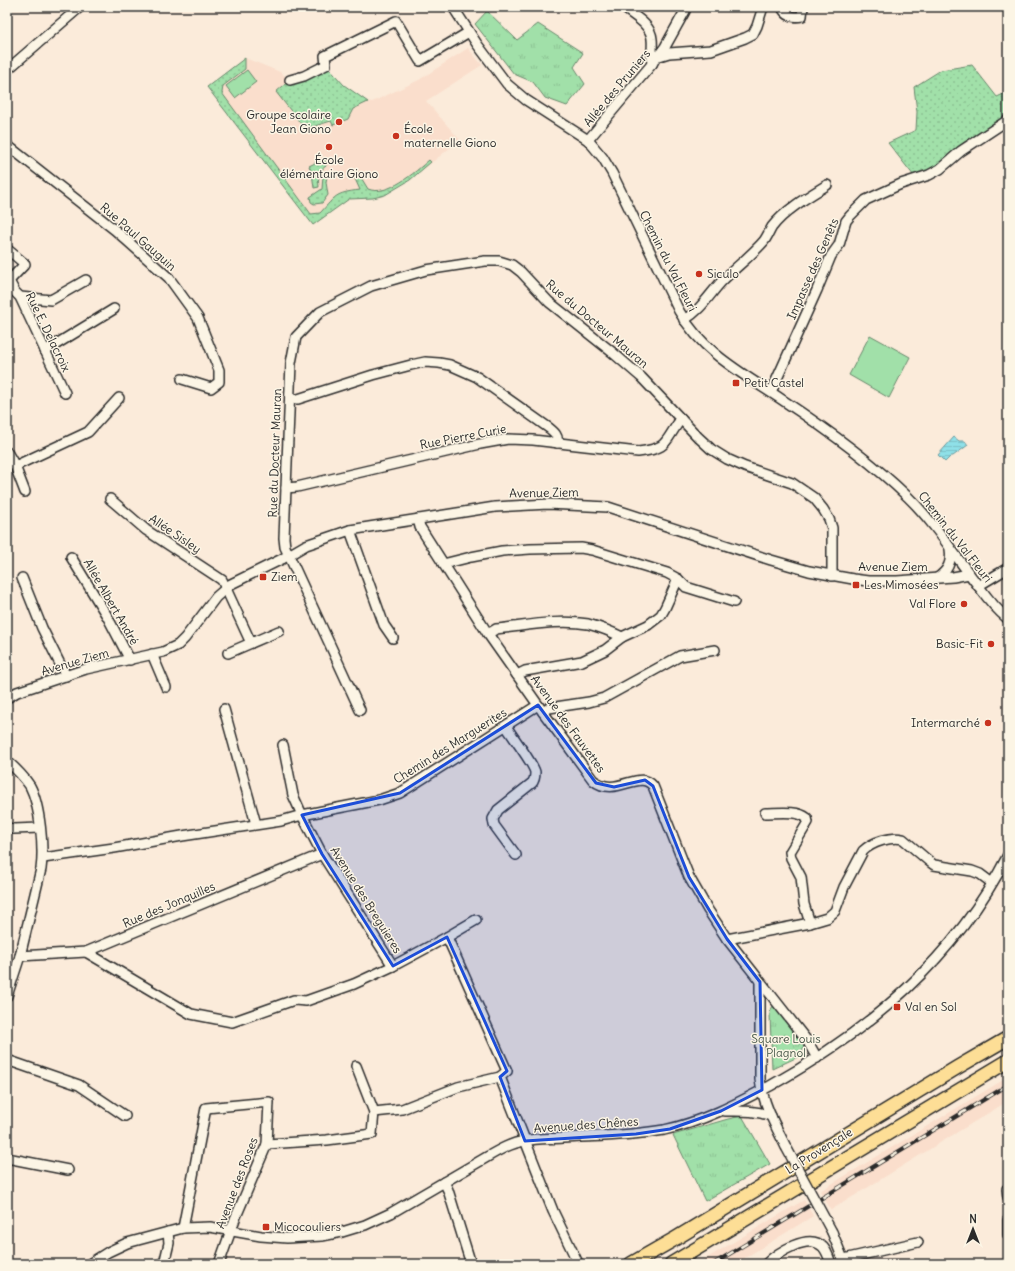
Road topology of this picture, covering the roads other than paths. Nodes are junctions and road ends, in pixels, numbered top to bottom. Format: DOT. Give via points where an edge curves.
graph roads {
  1 [pos="80,7"];
  2 [pos="453,7"];
  3 [pos="623,7"];
  4 [pos="685,7"];
  5 [pos="763,7"];
  6 [pos="782,7"];
  7 [pos="803,7"];
  8 [pos="469,32"];
  9 [pos="659,54"];
  10 [pos="652,64"];
  11 [pos="7,70"];
  12 [pos="290,80"];
  13 [pos="1008,120"];
  14 [pos="588,140"];
  15 [pos="7,145"];
  16 [pos="827,185"];
  17 [pos="7,249"];
  18 [pos="86,280"];
  19 [pos="8,282"];
  20 [pos="20,297"];
  21 [pos="114,309"];
  22 [pos="684,320"];
  23 [pos="45,351"];
  24 [pos="182,379"];
  25 [pos="771,392"];
  26 [pos="65,393"];
  27 [pos="119,398"];
  28 [pos="290,399"];
  29 [pos="681,419"];
  30 [pos="557,443"];
  31 [pos="7,452"];
  32 [pos="15,466"];
  33 [pos="286,488"];
  34 [pos="25,492"];
  35 [pos="110,499"];
  36 [pos="418,519"];
  37 [pos="350,530"];
  38 [pos="950,547"];
  39 [pos="289,555"];
  40 [pos="72,557"];
  41 [pos="443,564"];
  42 [pos="1008,568"];
  43 [pos="968,574"];
  44 [pos="832,576"];
  45 [pos="22,578"];
  46 [pos="937,578"];
  47 [pos="678,580"];
  48 [pos="978,586"];
  49 [pos="226,587"];
  50 [pos="734,602"];
  51 [pos="1008,619"];
  52 [pos="279,631"];
  53 [pos="488,634"];
  54 [pos="622,637"];
  55 [pos="393,638"];
  56 [pos="251,643"];
  57 [pos="715,650"];
  58 [pos="152,654"];
  59 [pos="228,654"];
  60 [pos="130,660"];
  61 [pos="517,675"];
  62 [pos="66,676"];
  63 [pos="166,686"];
  64 [pos="7,698"];
  65 [pos="224,709"];
  66 [pos="540,709"];
  67 [pos="360,710"];
  68 [pos="506,726"];
  69 [pos="283,745"];
  70 [pos="7,761"];
  71 [pos="764,813"];
  72 [pos="302,815"];
  73 [pos="256,824"];
  74 [pos="7,828"];
  75 [pos="40,828"];
  76 [pos="322,854"];
  77 [pos="516,855"];
  78 [pos="1008,855"];
  79 [pos="43,858"];
  80 [pos="1006,864"];
  81 [pos="992,883"];
  82 [pos="476,920"];
  83 [pos="810,923"];
  84 [pos="448,937"];
  85 [pos="727,939"];
  86 [pos="86,952"];
  87 [pos="20,956"];
  88 [pos="393,966"];
  89 [pos="760,982"];
  90 [pos="7,996"];
  91 [pos="1008,1038"];
  92 [pos="817,1058"];
  93 [pos="7,1060"];
  94 [pos="1008,1060"];
  95 [pos="356,1066"];
  96 [pos="500,1077"];
  97 [pos="762,1090"];
  98 [pos="722,1111"];
  99 [pos="374,1112"];
  100 [pos="125,1116"];
  101 [pos="771,1116"];
  102 [pos="525,1141"];
  103 [pos="267,1144"];
  104 [pos="7,1158"];
  105 [pos="68,1170"];
  106 [pos="444,1182"];
  107 [pos="1008,1220"];
  108 [pos="183,1228"];
  109 [pos="231,1231"];
  110 [pos="168,1232"];
  111 [pos="1008,1235"];
  112 [pos="918,1242"];
  113 [pos="845,1262"];
  114 [pos="578,1263"];
  115 [pos="89,1264"];
  116 [pos="164,1264"];
  117 [pos="219,1264"];
  118 [pos="471,1264"];
  119 [pos="631,1264"];
  120 [pos="671,1264"];
  121 [pos="766,1264"];
  122 [pos="831,1264"];
  1 -- 11 [label="street"];
  2 -- 8 [label="street, Chemin du Val Fleuri"];
  3 -- 10 [label="street" via="650,31"];
  4 -- 9 [label="street"];
  5 -- 9 [label="street, Allée des Pruniers" via="753,34 745,38 711,50"];
  6 -- 7 [label="street" via="786,13 795,17 802,16"];
  8 -- 12 [label="street" via="420,61 396,21 325,56 326,65"];
  8 -- 14 [label="street, Chemin du Val Fleuri" via="514,91"];
  9 -- 10 [label="street, Allée des Pruniers"];
  10 -- 14 [label="street, Allée des Pruniers"];
  13 -- 25 [label="street, Impasse des Genêts" via="961,151 940,169 866,200 850,216"];
  14 -- 22 [label="street, Chemin du Val Fleuri" via="612,173 643,241"];
  15 -- 24 [label="street, Rue Paul Gauguin" via="115,230 169,278 198,318 219,370 219,382 211,388"];
  16 -- 22 [label="street" via="781,218 706,302"];
  17 -- 19 [label="street" via="25,264"];
  18 -- 20 [label="street" via="51,300"];
  19 -- 20 [label="street, Rue E. Delacroix"];
  20 -- 23 [label="street, Rue E. Delacroix"];
  21 -- 23 [label="street"];
  22 -- 25 [label="street, Chemin du Val Fleuri" via="718,357"];
  23 -- 26 [label="street, Rue E. Delacroix"];
  25 -- 38 [label="street, Chemin du Val Fleuri" via="881,473 909,498"];
  27 -- 32 [label="street" via="88,432"];
  28 -- 29 [label="street, Rue du Docteur Mauran" via="291,363 296,337 320,312 371,286 426,270 499,261 512,265 521,272 549,302 641,377"];
  28 -- 30 [label="street" via="298,399 411,365 439,363 477,377 549,428 558,439"];
  28 -- 33 [label="street, Rue du Docteur Mauran"];
  29 -- 30 [label="street, Rue Pierre Curie" via="666,443 650,451 638,452"];
  29 -- 44 [label="street, Rue du Docteur Mauran" via="711,449 727,459 792,483 814,498 823,509 832,528"];
  30 -- 33 [label="street, Rue Pierre Curie" via="508,439"];
  31 -- 32 [label="street"];
  32 -- 34 [label="street"];
  33 -- 39 [label="street, Rue du Docteur Mauran" via="284,538"];
  35 -- 49 [label="street, Allée Sisley" via="146,530 222,580"];
  36 -- 37 [label="street, Avenue Ziem"];
  36 -- 41 [label="street, Avenue des Fauvettes" via="420,527"];
  36 -- 44 [label="street, Avenue Ziem" via="514,505 599,505 779,562"];
  37 -- 39 [label="street, Avenue Ziem" via="318,540"];
  37 -- 55 [label="street" via="384,624"];
  38 -- 43 [label="street, Chemin du Val Fleuri"];
  38 -- 46 [label="street" via="951,561 944,574"];
  39 -- 49 [label="street, Avenue Ziem"];
  39 -- 67 [label="street, Rue du Docteur Mauran"];
  40 -- 60 [label="street, Allée Albert André"];
  41 -- 47 [label="street" via="502,551 581,548 667,573"];
  41 -- 53 [label="street, Avenue des Fauvettes"];
  42 -- 48 [label="street"];
  43 -- 46 [label="street, Avenue Ziem"];
  43 -- 48 [label="street, Chemin du Val Fleuri"];
  44 -- 46 [label="street, Avenue Ziem" via="868,581"];
  45 -- 62 [label="street" via="42,628"];
  47 -- 50 [label="street" via="686,586"];
  47 -- 54 [label="street" via="661,615 648,625"];
  48 -- 51 [label="street, Chemin du Val Fleuri"];
  49 -- 56 [label="street"];
  49 -- 58 [label="street, Avenue Ziem" via="185,638 171,648"];
  52 -- 56 [label="street"];
  53 -- 54 [label="street" via="496,630 572,622 589,625"];
  53 -- 61 [label="street, Avenue des Fauvettes"];
  54 -- 61 [label="street" via="605,650 582,661 525,671"];
  56 -- 59 [label="street"];
  57 -- 66 [label="street, Chemin des Marguerites" via="680,656 604,698"];
  58 -- 60 [label="street, Avenue Ziem"];
  58 -- 63 [label="street"];
  60 -- 62 [label="street, Avenue Ziem"];
  61 -- 66 [label="street, Avenue des Fauvettes"];
  62 -- 64 [label="street, Avenue Ziem" via="17,692"];
  65 -- 73 [label="street"];
  66 -- 68 [label="street, Chemin des Marguerites"];
  66 -- 85 [label="street, Avenue des Fauvettes" via="596,783 614,787 638,780 650,782 689,877"];
  68 -- 72 [label="street, Chemin des Marguerites" via="400,793 380,800"];
  68 -- 77 [label="street" via="532,766 535,775 532,783 498,810 493,819 494,825"];
  69 -- 72 [label="street, Avenue des Breguieres" via="293,795"];
  70 -- 75 [label="street" via="30,786"];
  71 -- 83 [label="street" via="803,814 807,818 808,822 790,852 801,877 804,904"];
  72 -- 73 [label="street"];
  72 -- 76 [label="street, Avenue des Breguieres"];
  73 -- 79 [label="street"];
  74 -- 75 [label="street"];
  75 -- 79 [label="street"];
  76 -- 86 [label="street, Rue des Jonquilles"];
  76 -- 88 [label="street, Avenue des Breguieres"];
  78 -- 80 [label="street, Avenue des Chênes"];
  79 -- 87 [label="street"];
  80 -- 81 [label="street, Avenue des Chênes"];
  81 -- 83 [label="street" via="972,871 934,865 903,839 885,840 863,850 835,911 827,918"];
  81 -- 92 [label="street, Avenue des Chênes" via="952,940 908,988 875,1017"];
  82 -- 84 [label="street, Avenue des Breguieres"];
  83 -- 85 [label="street"];
  84 -- 88 [label="street, Avenue des Breguieres"];
  84 -- 96 [label="street" via="507,1071"];
  85 -- 89 [label="street, Avenue des Fauvettes"];
  86 -- 87 [label="street, Rue des Jonquilles"];
  86 -- 88 [label="street" via="191,1014 232,1022 294,1000 306,1001 354,984"];
  87 -- 90 [label="street"];
  89 -- 92 [label="street, Avenue des Fauvettes" via="808,1042"];
  89 -- 97 [label="street"];
  91 -- 119 [label="highway, La Provençale"];
  92 -- 97 [label="street, Avenue des Chênes"];
  93 -- 100 [label="street" via="79,1085"];
  94 -- 120 [label="highway, La Provençale"];
  95 -- 99 [label="street"];
  96 -- 99 [label="street" via="458,1087 402,1109"];
  96 -- 102 [label="street"];
  97 -- 98 [label="street, Avenue des Chênes"];
  97 -- 101 [label="street"];
  98 -- 101 [label="street" via="752,1111"];
  98 -- 102 [label="street, Avenue des Chênes" via="650,1132"];
  99 -- 103 [label="street" via="372,1134"];
  101 -- 113 [label="street, bridge"];
  102 -- 106 [label="street, Avenue des Chênes" via="503,1148"];
  102 -- 114 [label="street" via="553,1211"];
  103 -- 108 [label="street, Avenue des Roses" via="269,1102 206,1108"];
  103 -- 109 [label="street, Avenue des Roses"];
  104 -- 105 [label="street"];
  106 -- 109 [label="street, Avenue des Chênes" via="377,1220 333,1234 281,1238"];
  106 -- 118 [label="street"];
  107 -- 111 [label="street"];
  108 -- 109 [label="street, Avenue des Chênes" via="203,1227"];
  108 -- 110 [label="street, Avenue des Chênes"];
  109 -- 117 [label="street, Avenue des Roses"];
  110 -- 115 [label="street, Avenue des Chênes" via="116,1248"];
  110 -- 116 [label="street" via="169,1243"];
  112 -- 113 [label="street"];
  121 -- 122 [label="street" via="792,1246 808,1241 817,1242 823,1247"];
}
